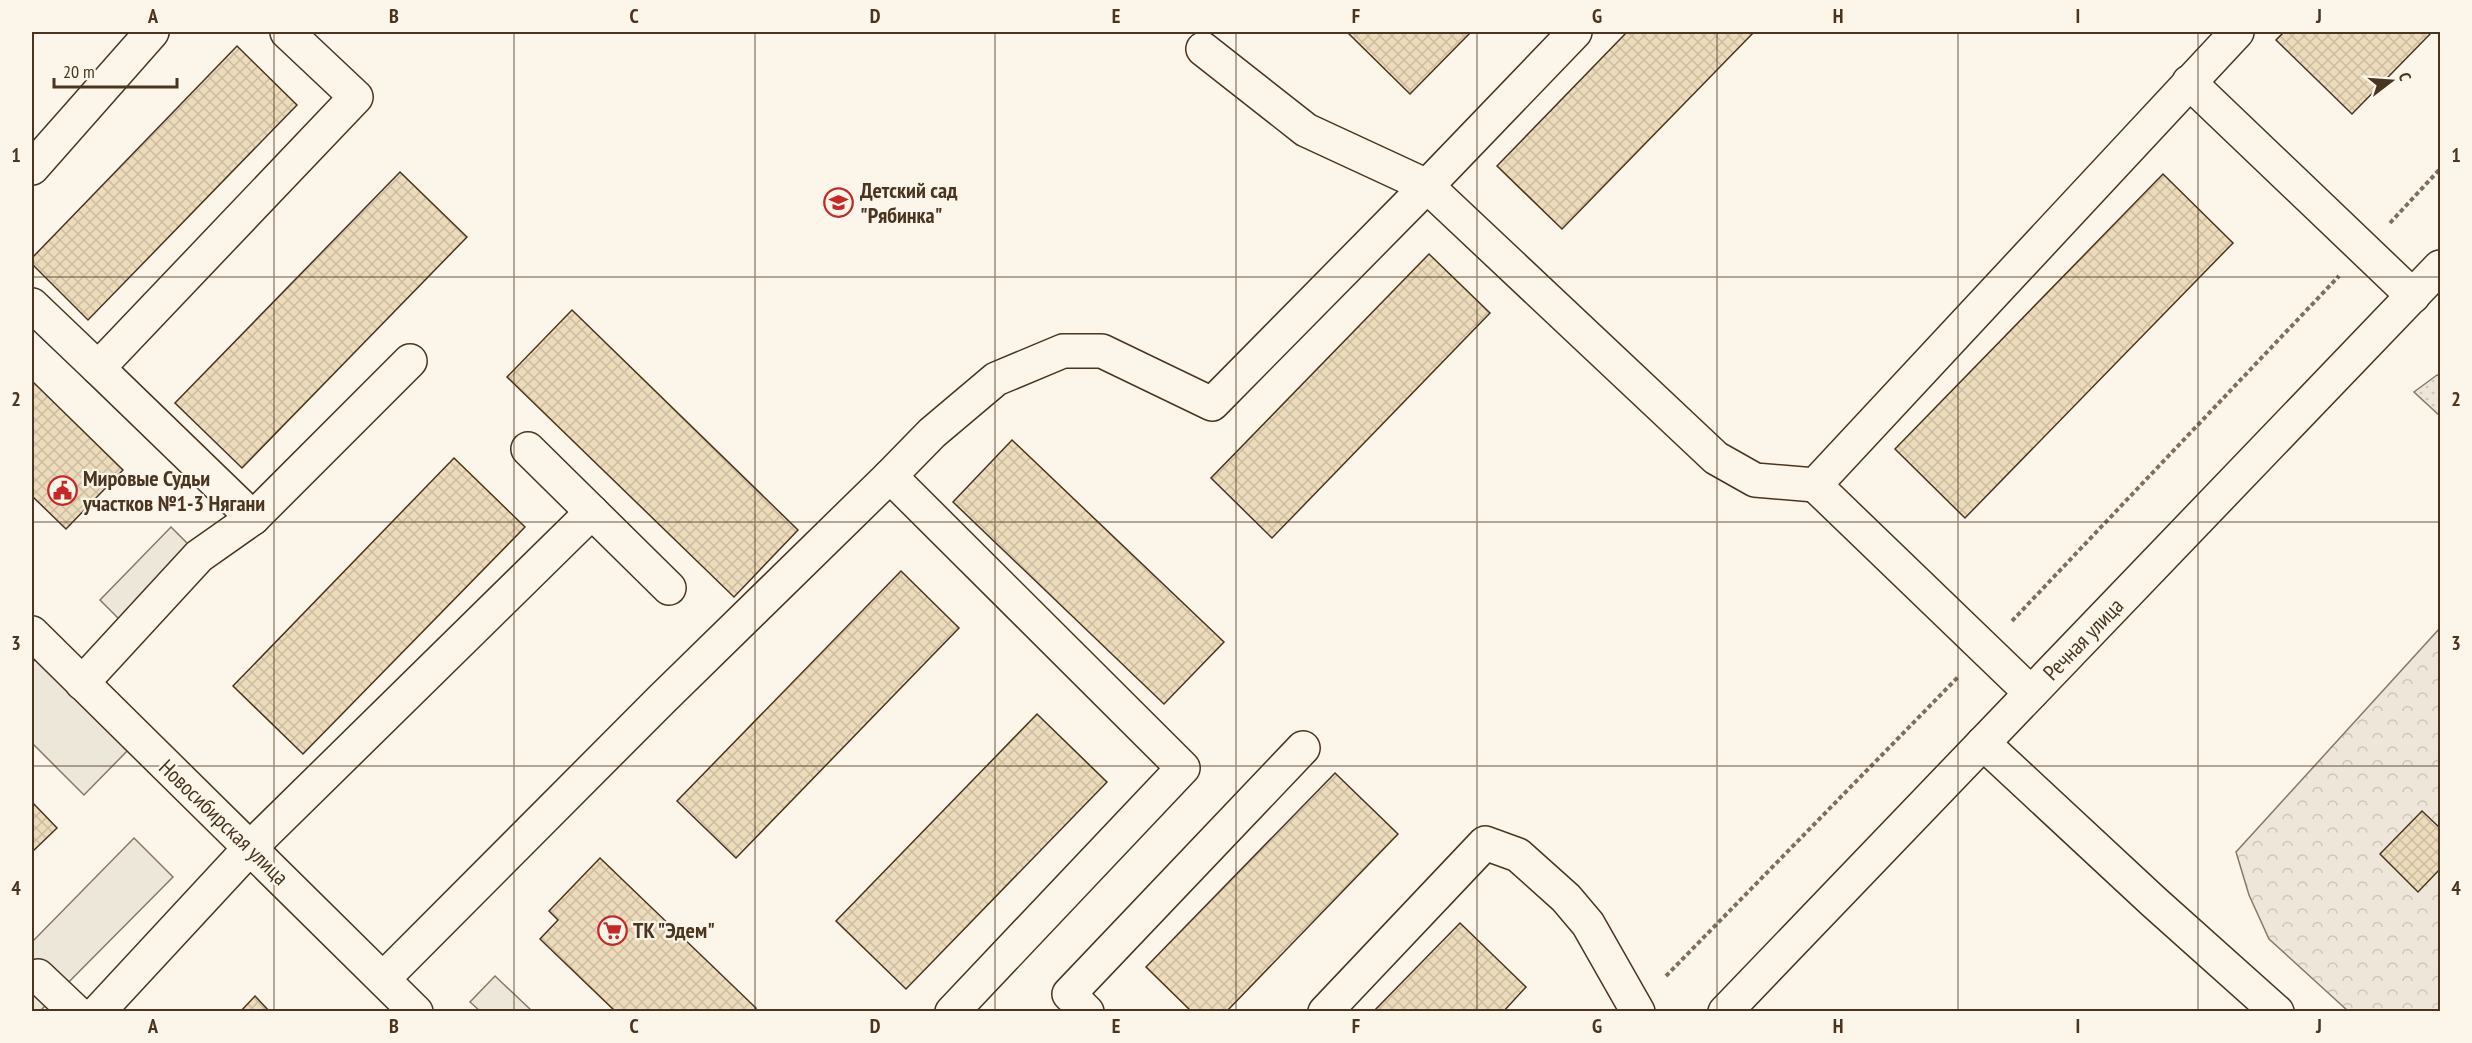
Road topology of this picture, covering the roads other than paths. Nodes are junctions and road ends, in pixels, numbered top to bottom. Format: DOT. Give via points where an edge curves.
graph roads {
  1 [pos="153,32"];
  2 [pos="286,32"];
  3 [pos="1575,32"];
  4 [pos="2237,32"];
  5 [pos="1203,49"];
  6 [pos="2189,82"];
  7 [pos="32,168"];
  8 [pos="1427,186"];
  9 [pos="2440,267"];
  10 [pos="2413,296"];
  11 [pos="32,305"];
  12 [pos="410,361"];
  13 [pos="98,368"];
  14 [pos="528,449"];
  15 [pos="890,476"];
  16 [pos="1815,485"];
  17 [pos="592,512"];
  18 [pos="253,518"];
  19 [pos="669,588"];
  20 [pos="32,633"];
  21 [pos="82,683"];
  22 [pos="2031,693"];
  23 [pos="1983,743"];
  24 [pos="1303,748"];
  25 [pos="250,848"];
  26 [pos="38,976"];
  27 [pos="383,979"];
  28 [pos="1069,1006"];
  29 [pos="75,1011"];
  30 [pos="98,1011"];
  31 [pos="416,1011"];
  32 [pos="952,1011"];
  33 [pos="1325,1011"];
  34 [pos="1638,1011"];
  35 [pos="1725,1011"];
  36 [pos="2277,1011"];
  1 -- 7 [label="street"];
  2 -- 13 [label="street" via="356,97"];
  3 -- 8 [label="street"];
  4 -- 6 [label="street"];
  5 -- 8 [label="street" via="1306,129"];
  6 -- 10 [label="street"];
  6 -- 16 [label="street"];
  8 -- 15 [label="street" via="1212,404 1102,351 1063,351 996,379 932,433"];
  8 -- 16 [label="street" via="1716,458 1755,480"];
  9 -- 10 [label="street, Речная улица"];
  10 -- 22 [label="street, Речная улица"];
  11 -- 13 [label="street"];
  12 -- 18 [label="street"];
  13 -- 18 [label="street"];
  14 -- 17 [label="street"];
  15 -- 27 [label="street"];
  15 -- 32 [label="street" via="1183,768"];
  16 -- 22 [label="street"];
  17 -- 19 [label="street"];
  17 -- 25 [label="street"];
  18 -- 21 [label="street" via="199,556"];
  20 -- 21 [label="street, Новосибирская улица"];
  21 -- 25 [label="street, Новосибирская улица"];
  22 -- 23 [label="street, Речная улица"];
  23 -- 35 [label="street, Речная улица"];
  23 -- 36 [label="street"];
  24 -- 28 [label="street"];
  25 -- 27 [label="street, Новосибирская улица"];
  25 -- 30 [label="street"];
  26 -- 29 [label="street"];
  27 -- 31 [label="street, Новосибирская улица"];
  33 -- 34 [label="street" via="1485,843 1518,855 1566,898 1588,924"];
}
